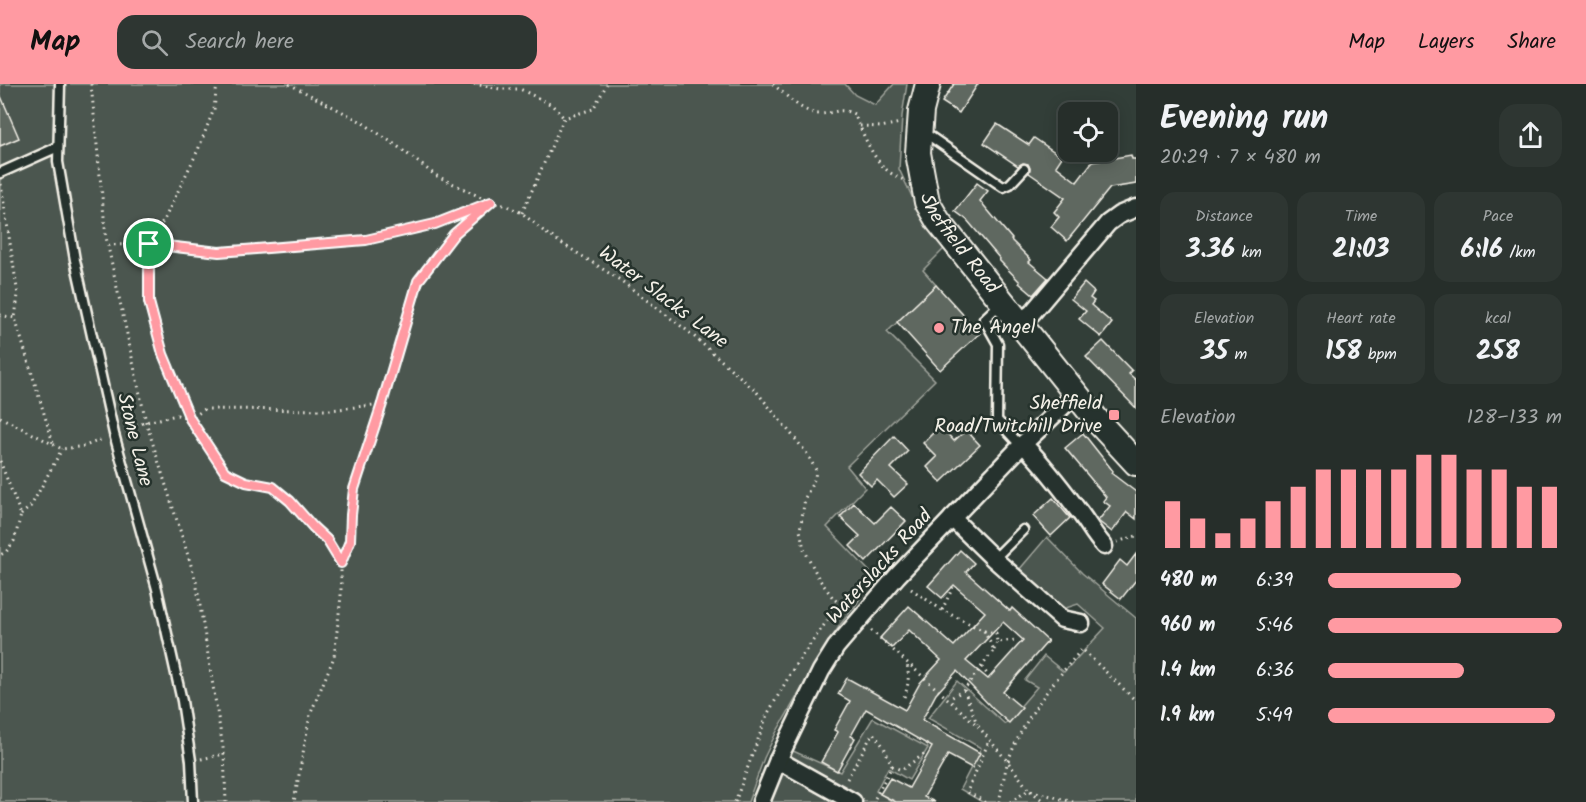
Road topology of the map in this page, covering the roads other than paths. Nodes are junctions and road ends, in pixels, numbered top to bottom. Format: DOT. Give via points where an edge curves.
graph roads {
  1 [pos="60,84"];
  2 [pos="928,84"];
  3 [pos="912,129"];
  4 [pos="58,147"];
  5 [pos="1024,169"];
  6 [pos="0,173"];
  7 [pos="1136,208"];
  8 [pos="1003,301"];
  9 [pos="1019,322"];
  10 [pos="1077,393"];
  11 [pos="1022,445"];
  12 [pos="1136,463"];
  13 [pos="952,518"];
  14 [pos="1023,530"];
  15 [pos="1104,546"];
  16 [pos="994,559"];
  17 [pos="1081,624"];
  18 [pos="778,760"];
  19 [pos="193,802"];
  20 [pos="761,802"];
  21 [pos="853,802"];
  1 -- 4 [label="lane, Stone Lane"];
  2 -- 3 [label="main road, Sheffield Road"];
  3 -- 5 [label="lane" via="931,137 1003,187"];
  3 -- 8 [label="main road, Sheffield Road" via="927,202"];
  4 -- 6 [label="lane"];
  4 -- 19 [label="lane, Stone Lane" via="75,260 114,434 157,589 182,701"];
  7 -- 9 [label="street" via="1108,223 1032,313"];
  8 -- 9 [label="main road, Sheffield Road"];
  8 -- 11 [label="lane" via="984,319 998,344 997,420"];
  9 -- 10 [label="main road, Sheffield Road"];
  10 -- 11 [label="street, Waterslacks Road"];
  10 -- 12 [label="main road, Sheffield Road"];
  11 -- 13 [label="street, Waterslacks Road"];
  11 -- 15 [label="street" via="1049,472"];
  13 -- 16 [label="street"];
  13 -- 18 [label="street, Waterslacks Road" via="836,647"];
  14 -- 16 [label="lane"];
  16 -- 17 [label="street" via="1062,619"];
  18 -- 20 [label="street, Waterslacks Road"];
  18 -- 21 [label="street"];
}
